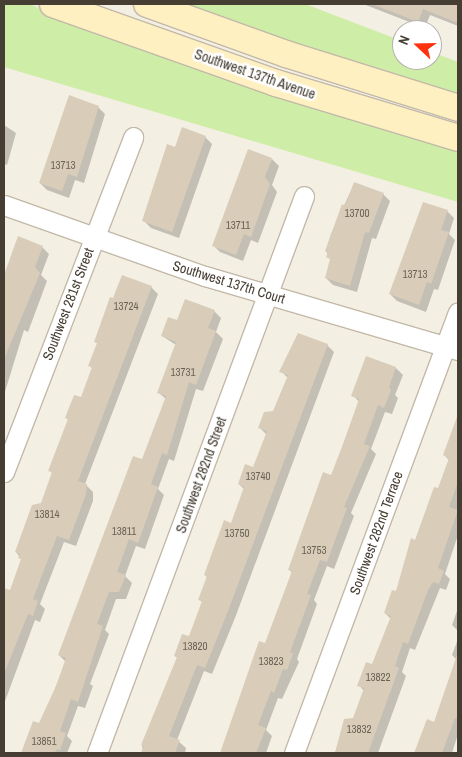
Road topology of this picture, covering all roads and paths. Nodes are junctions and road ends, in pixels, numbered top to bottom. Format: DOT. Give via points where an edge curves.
graph roads {
  1 [pos="53,4"];
  2 [pos="147,4"];
  3 [pos="458,108"];
  4 [pos="133,137"];
  5 [pos="458,138"];
  6 [pos="304,196"];
  7 [pos="4,205"];
  8 [pos="94,238"];
  9 [pos="268,295"];
  10 [pos="458,313"];
  11 [pos="452,348"];
  12 [pos="4,472"];
  13 [pos="97,753"];
  14 [pos="294,753"];
  1 -- 5 [label="main road, Southwest 137th Avenue" via="276,83"];
  2 -- 3 [label="main road" via="286,54"];
  4 -- 8 [label="street, Southwest 281st Street"];
  6 -- 9 [label="street, Southwest 282nd Street"];
  7 -- 8 [label="street, Southwest 137th Court"];
  8 -- 9 [label="street, Southwest 137th Court"];
  8 -- 12 [label="street, Southwest 281st Street"];
  9 -- 11 [label="street, Southwest 137th Court"];
  9 -- 13 [label="street, Southwest 282nd Street"];
  10 -- 11 [label="street, Southwest 282nd Terrace"];
  11 -- 14 [label="street, Southwest 282nd Terrace"];
}
